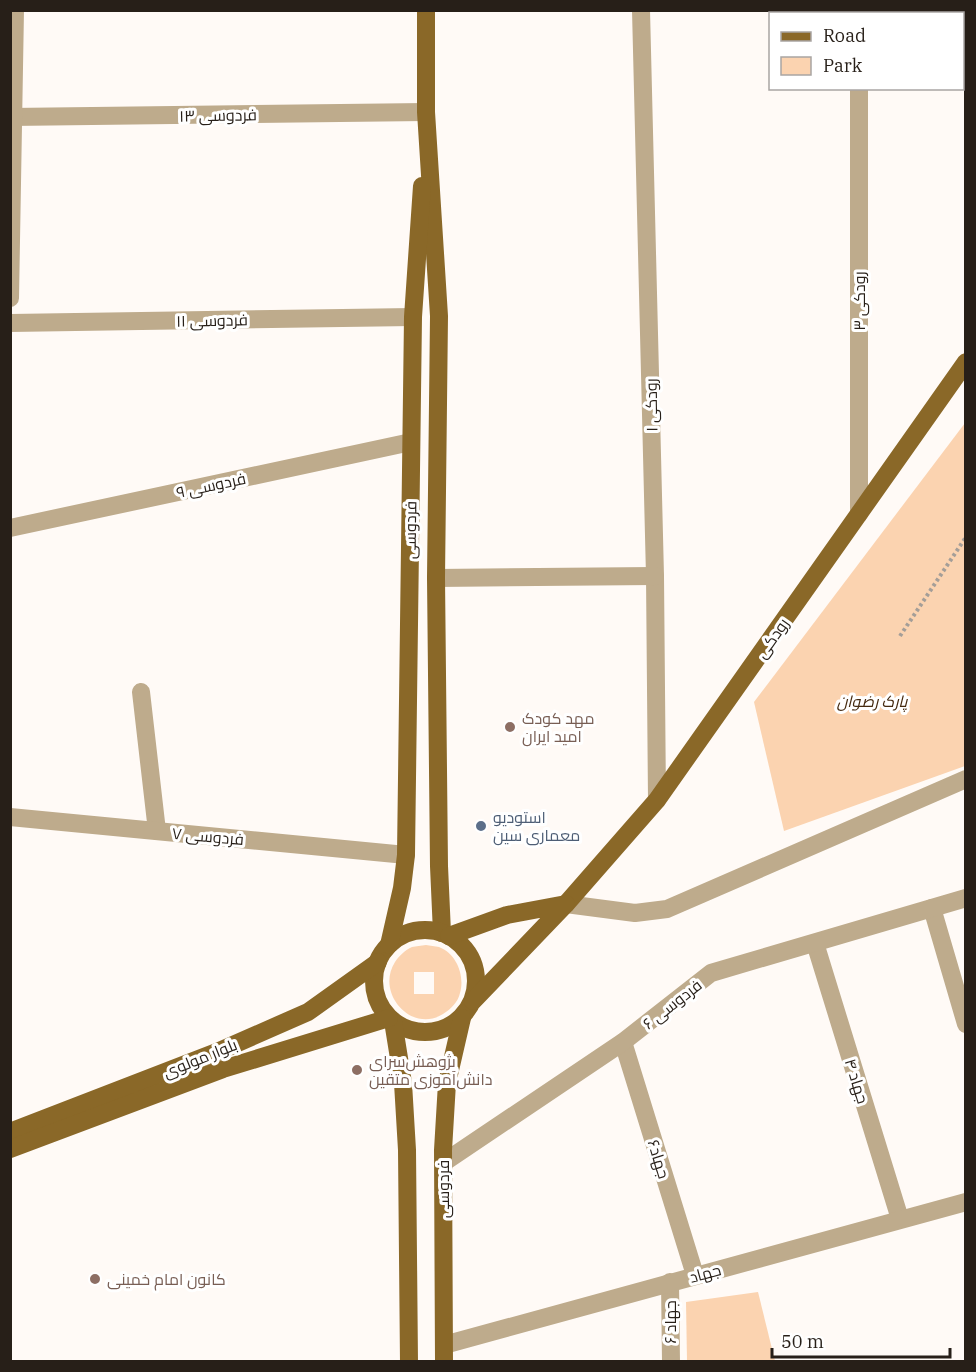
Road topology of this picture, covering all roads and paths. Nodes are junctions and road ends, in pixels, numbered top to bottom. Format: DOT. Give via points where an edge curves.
graph roads {
  1 [pos="15,10"];
  2 [pos="426,10"];
  3 [pos="641,10"];
  4 [pos="859,90"];
  5 [pos="426,112"];
  6 [pos="12,117"];
  7 [pos="10,298"];
  8 [pos="413,317"];
  9 [pos="10,323"];
  10 [pos="966,362"];
  11 [pos="411,442"];
  12 [pos="859,514"];
  13 [pos="10,528"];
  14 [pos="966,537"];
  15 [pos="656,576"];
  16 [pos="436,578"];
  17 [pos="900,636"];
  18 [pos="141,692"];
  19 [pos="966,779"];
  20 [pos="657,800"];
  21 [pos="10,817"];
  22 [pos="157,831"];
  23 [pos="406,855"];
  24 [pos="966,898"];
  25 [pos="566,904"];
  26 [pos="932,908"];
  27 [pos="446,934"];
  28 [pos="815,942"];
  29 [pos="389,945"];
  30 [pos="378,962"];
  31 [pos="473,1001"];
  32 [pos="462,1018"];
  33 [pos="391,1020"];
  34 [pos="966,1024"];
  35 [pos="623,1042"];
  36 [pos="10,1132"];
  37 [pos="10,1149"];
  38 [pos="443,1163"];
  39 [pos="966,1202"];
  40 [pos="900,1219"];
  41 [pos="695,1275"];
  42 [pos="670,1282"];
  43 [pos="444,1353"];
  44 [pos="407,1361"];
  45 [pos="670,1362"];
  1 -- 6 [label="street"];
  2 -- 5 [label="main road, فردوسی"];
  3 -- 15 [label="street, رودکی ۱"];
  4 -- 12 [label="street, رودکی ۳"];
  5 -- 6 [label="street, فردوسی ۱۳"];
  5 -- 8 [label="main road, فردوسی"];
  5 -- 16 [label="main road, فردوسی" via="439,316"];
  6 -- 7 [label="street"];
  8 -- 9 [label="street, فردوسی ۱۱"];
  8 -- 11 [label="main road, فردوسی"];
  10 -- 12 [label="main road, رودکی"];
  11 -- 13 [label="street, فردوسی ۹"];
  11 -- 23 [label="main road, فردوسی"];
  12 -- 20 [label="main road, رودکی"];
  14 -- 17 [label="path"];
  15 -- 16 [label="street"];
  15 -- 20 [label="street, رودکی ۱"];
  16 -- 27 [label="main road, فردوسی" via="439,866"];
  18 -- 22 [label="street"];
  19 -- 25 [label="street" via="668,909 634,913"];
  20 -- 25 [label="main road, رودکی"];
  21 -- 22 [label="street, فردوسی ۷"];
  22 -- 23 [label="street, فردوسی ۷"];
  23 -- 29 [label="main road, فردوسی"];
  24 -- 26 [label="street, فردوسی ۶"];
  25 -- 27 [label="main road" via="507,915"];
  25 -- 31 [label="main road, رودکی"];
  26 -- 28 [label="street, فردوسی ۶"];
  26 -- 34 [label="street"];
  27 -- 29 [label="main road" via="423,930 405,934"];
  27 -- 31 [label="main road" via="464,947 474,964 477,983"];
  28 -- 35 [label="street, فردوسی ۶" via="711,973"];
  28 -- 40 [label="street, جهاد ۴"];
  29 -- 30 [label="main road"];
  30 -- 33 [label="main road" via="374,982 378,1001"];
  30 -- 36 [label="main road, بلوار مولوی" via="308,1012 217,1052"];
  31 -- 32 [label="main road"];
  32 -- 33 [label="main road" via="446,1029 428,1033 410,1030"];
  32 -- 38 [label="main road, فردوسی" via="447,1083"];
  33 -- 37 [label="main road, بلوار مولوی" via="223,1069"];
  33 -- 44 [label="main road" via="403,1083 407,1150"];
  35 -- 38 [label="street, فردوسی ۶"];
  35 -- 41 [label="street, جهاد۶"];
  38 -- 43 [label="main road, فردوسی"];
  39 -- 40 [label="street, جهاد"];
  40 -- 41 [label="street, جهاد"];
  41 -- 42 [label="street, جهاد"];
  42 -- 43 [label="street, جهاد"];
  42 -- 45 [label="street, جهاد ۶"];
}
